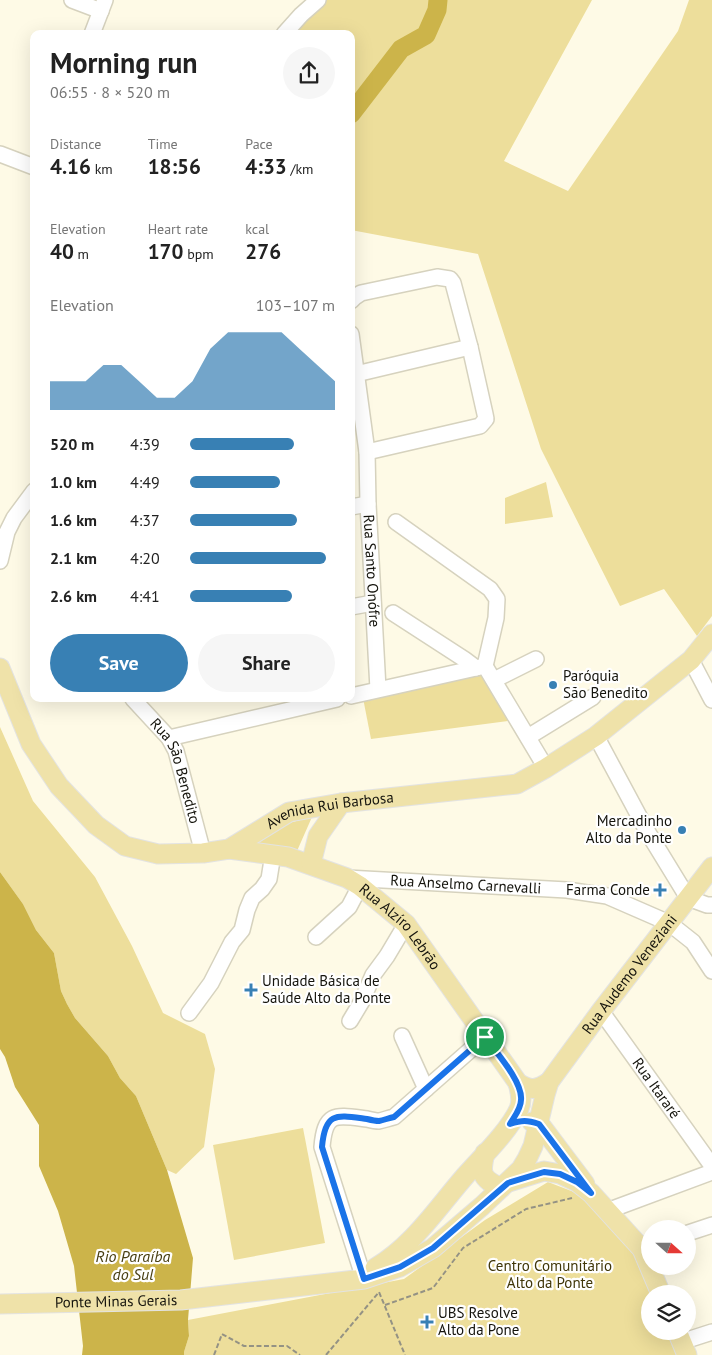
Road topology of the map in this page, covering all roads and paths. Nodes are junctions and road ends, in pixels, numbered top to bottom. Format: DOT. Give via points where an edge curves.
graph roads {
  1 [pos="72,0"];
  2 [pos="318,0"];
  3 [pos="103,5"];
  4 [pos="94,30"];
  5 [pos="288,30"];
  6 [pos="0,154"];
  7 [pos="30,165"];
  8 [pos="355,297"];
  9 [pos="470,347"];
  10 [pos="355,366"];
  11 [pos="356,374"];
  12 [pos="367,452"];
  13 [pos="30,496"];
  14 [pos="368,504"];
  15 [pos="355,506"];
  16 [pos="396,522"];
  17 [pos="0,561"];
  18 [pos="373,603"];
  19 [pos="355,606"];
  20 [pos="393,614"];
  21 [pos="712,634"];
  22 [pos="536,659"];
  23 [pos="691,660"];
  24 [pos="481,667"];
  25 [pos="0,668"];
  26 [pos="494,680"];
  27 [pos="378,689"];
  28 [pos="355,695"];
  29 [pos="593,697"];
  30 [pos="712,700"];
  31 [pos="136,702"];
  32 [pos="325,702"];
  33 [pos="596,736"];
  34 [pos="528,737"];
  35 [pos="169,738"];
  36 [pos="546,768"];
  37 [pos="341,803"];
  38 [pos="229,849"];
  39 [pos="203,853"];
  40 [pos="273,854"];
  41 [pos="311,864"];
  42 [pos="712,867"];
  43 [pos="353,882"];
  44 [pos="688,898"];
  45 [pos="712,904"];
  46 [pos="669,923"];
  47 [pos="406,924"];
  48 [pos="316,937"];
  49 [pos="712,971"];
  50 [pos="601,1011"];
  51 [pos="189,1013"];
  52 [pos="350,1021"];
  53 [pos="402,1036"];
  54 [pos="485,1037"];
  55 [pos="549,1082"];
  56 [pos="518,1083"];
  57 [pos="426,1088"];
  58 [pos="510,1124"];
  59 [pos="539,1124"];
  60 [pos="485,1153"];
  61 [pos="712,1166"];
  62 [pos="712,1172"];
  63 [pos="504,1185"];
  64 [pos="591,1193"];
  65 [pos="607,1211"];
  66 [pos="712,1225"];
  67 [pos="696,1230"];
  68 [pos="641,1242"];
  69 [pos="362,1278"];
  70 [pos="232,1295"];
  71 [pos="0,1304"];
  72 [pos="385,1306"];
  73 [pos="712,1332"];
  74 [pos="682,1343"];
  75 [pos="214,1355"];
  76 [pos="300,1355"];
  77 [pos="326,1355"];
  78 [pos="405,1355"];
  1 -- 3 [label="street"];
  2 -- 5 [label="street"];
  3 -- 4 [label="street"];
  6 -- 7 [label="street"];
  8 -- 9 [label="street" via="437,278 450,278"];
  9 -- 11 [label="street"];
  9 -- 12 [label="street" via="486,414 484,423"];
  10 -- 11 [label="street, Rua Santo Onófre"];
  11 -- 12 [label="street, Rua Santo Onófre"];
  12 -- 14 [label="street, Rua Santo Onófre"];
  13 -- 17 [label="street" via="7,532"];
  14 -- 15 [label="street"];
  14 -- 18 [label="street, Rua Santo Onófre"];
  16 -- 24 [label="street" via="490,588 497,599 496,618"];
  18 -- 19 [label="street"];
  18 -- 27 [label="street, Rua Santo Onófre"];
  20 -- 24 [label="street"];
  21 -- 23 [label="main road, Avenida Rui Barbosa"];
  22 -- 26 [label="street"];
  23 -- 30 [label="street"];
  23 -- 33 [label="main road, Avenida Rui Barbosa"];
  24 -- 26 [label="street"];
  24 -- 27 [label="street"];
  25 -- 39 [label="main road, Avenida Rui Barbosa" via="31,744 59,786 96,825 125,846 158,854"];
  26 -- 34 [label="street"];
  27 -- 28 [label="street"];
  29 -- 34 [label="street"];
  31 -- 35 [label="street, Rua São Benedito"];
  32 -- 35 [label="street"];
  33 -- 36 [label="main road, Avenida Rui Barbosa"];
  33 -- 44 [label="street" via="647,831"];
  34 -- 36 [label="street"];
  35 -- 39 [label="street, Rua São Benedito" via="176,751"];
  36 -- 37 [label="main road, Avenida Rui Barbosa" via="517,784"];
  37 -- 38 [label="main road, Avenida Rui Barbosa" via="289,812"];
  37 -- 41 [label="main road" via="318,836"];
  38 -- 39 [label="main road, Avenida Rui Barbosa"];
  38 -- 40 [label="main road, Rua Alzíro Lebrão"];
  40 -- 41 [label="main road, Rua Alzíro Lebrão"];
  40 -- 51 [label="street" via="269,879 252,898 242,930"];
  41 -- 43 [label="main road, Rua Alzíro Lebrão"];
  42 -- 44 [label="main road, Rua Audemo Veneziani"];
  43 -- 46 [label="street, Rua Anselmo Carnevalli" via="567,890 607,896"];
  43 -- 47 [label="main road, Rua Alzíro Lebrão"];
  43 -- 48 [label="street" via="349,907"];
  44 -- 45 [label="street" via="707,906"];
  44 -- 46 [label="main road, Rua Audemo Veneziani"];
  46 -- 49 [label="street, Rua Anselmo Carnevalli" via="693,942"];
  46 -- 50 [label="main road, Rua Audemo Veneziani"];
  47 -- 52 [label="street" via="373,975"];
  47 -- 54 [label="main road, Rua Alzíro Lebrão"];
  50 -- 55 [label="main road, Rua Audemo Veneziani"];
  50 -- 61 [label="street, Rua Itararé"];
  53 -- 57 [label="street"];
  54 -- 56 [label="main road, Rua Alzíro Lebrão"];
  54 -- 57 [label="street"];
  55 -- 56 [label="main road" via="533,1089"];
  55 -- 59 [label="main road, Rua Audemo Veneziani"];
  56 -- 58 [label="main road, Rua Audemo Veneziani" via="522,1099"];
  57 -- 69 [label="street" via="394,1117 378,1121 336,1116 323,1133 322,1147"];
  58 -- 59 [label="main road" via="527,1120"];
  58 -- 60 [label="main road, Rua Audemo Veneziani"];
  59 -- 63 [label="main road, Rua Audemo Veneziani" via="527,1159"];
  59 -- 64 [label="main road"];
  60 -- 63 [label="main road" via="482,1174 488,1182"];
  60 -- 69 [label="main road, Rua Audemo Veneziani" via="415,1236 389,1260"];
  62 -- 65 [label="street"];
  63 -- 64 [label="main road" via="544,1172 560,1174"];
  63 -- 69 [label="main road, Rua Audemo Veneziani" via="433,1248 400,1267"];
  64 -- 65 [label="main road"];
  64 -- 72 [label="path" via="526,1209 462,1248 433,1288"];
  65 -- 68 [label="main road"];
  66 -- 67 [label="street"];
  69 -- 70 [label="main road, Rua Audemo Veneziani"];
  70 -- 71 [label="main road, Ponte Minas Gerais" via="182,1300"];
  72 -- 77 [label="path" via="379,1292"];
  72 -- 78 [label="path"];
  73 -- 74 [label="street"];
  75 -- 76 [label="path" via="222,1334 244,1346 287,1346"];
}
